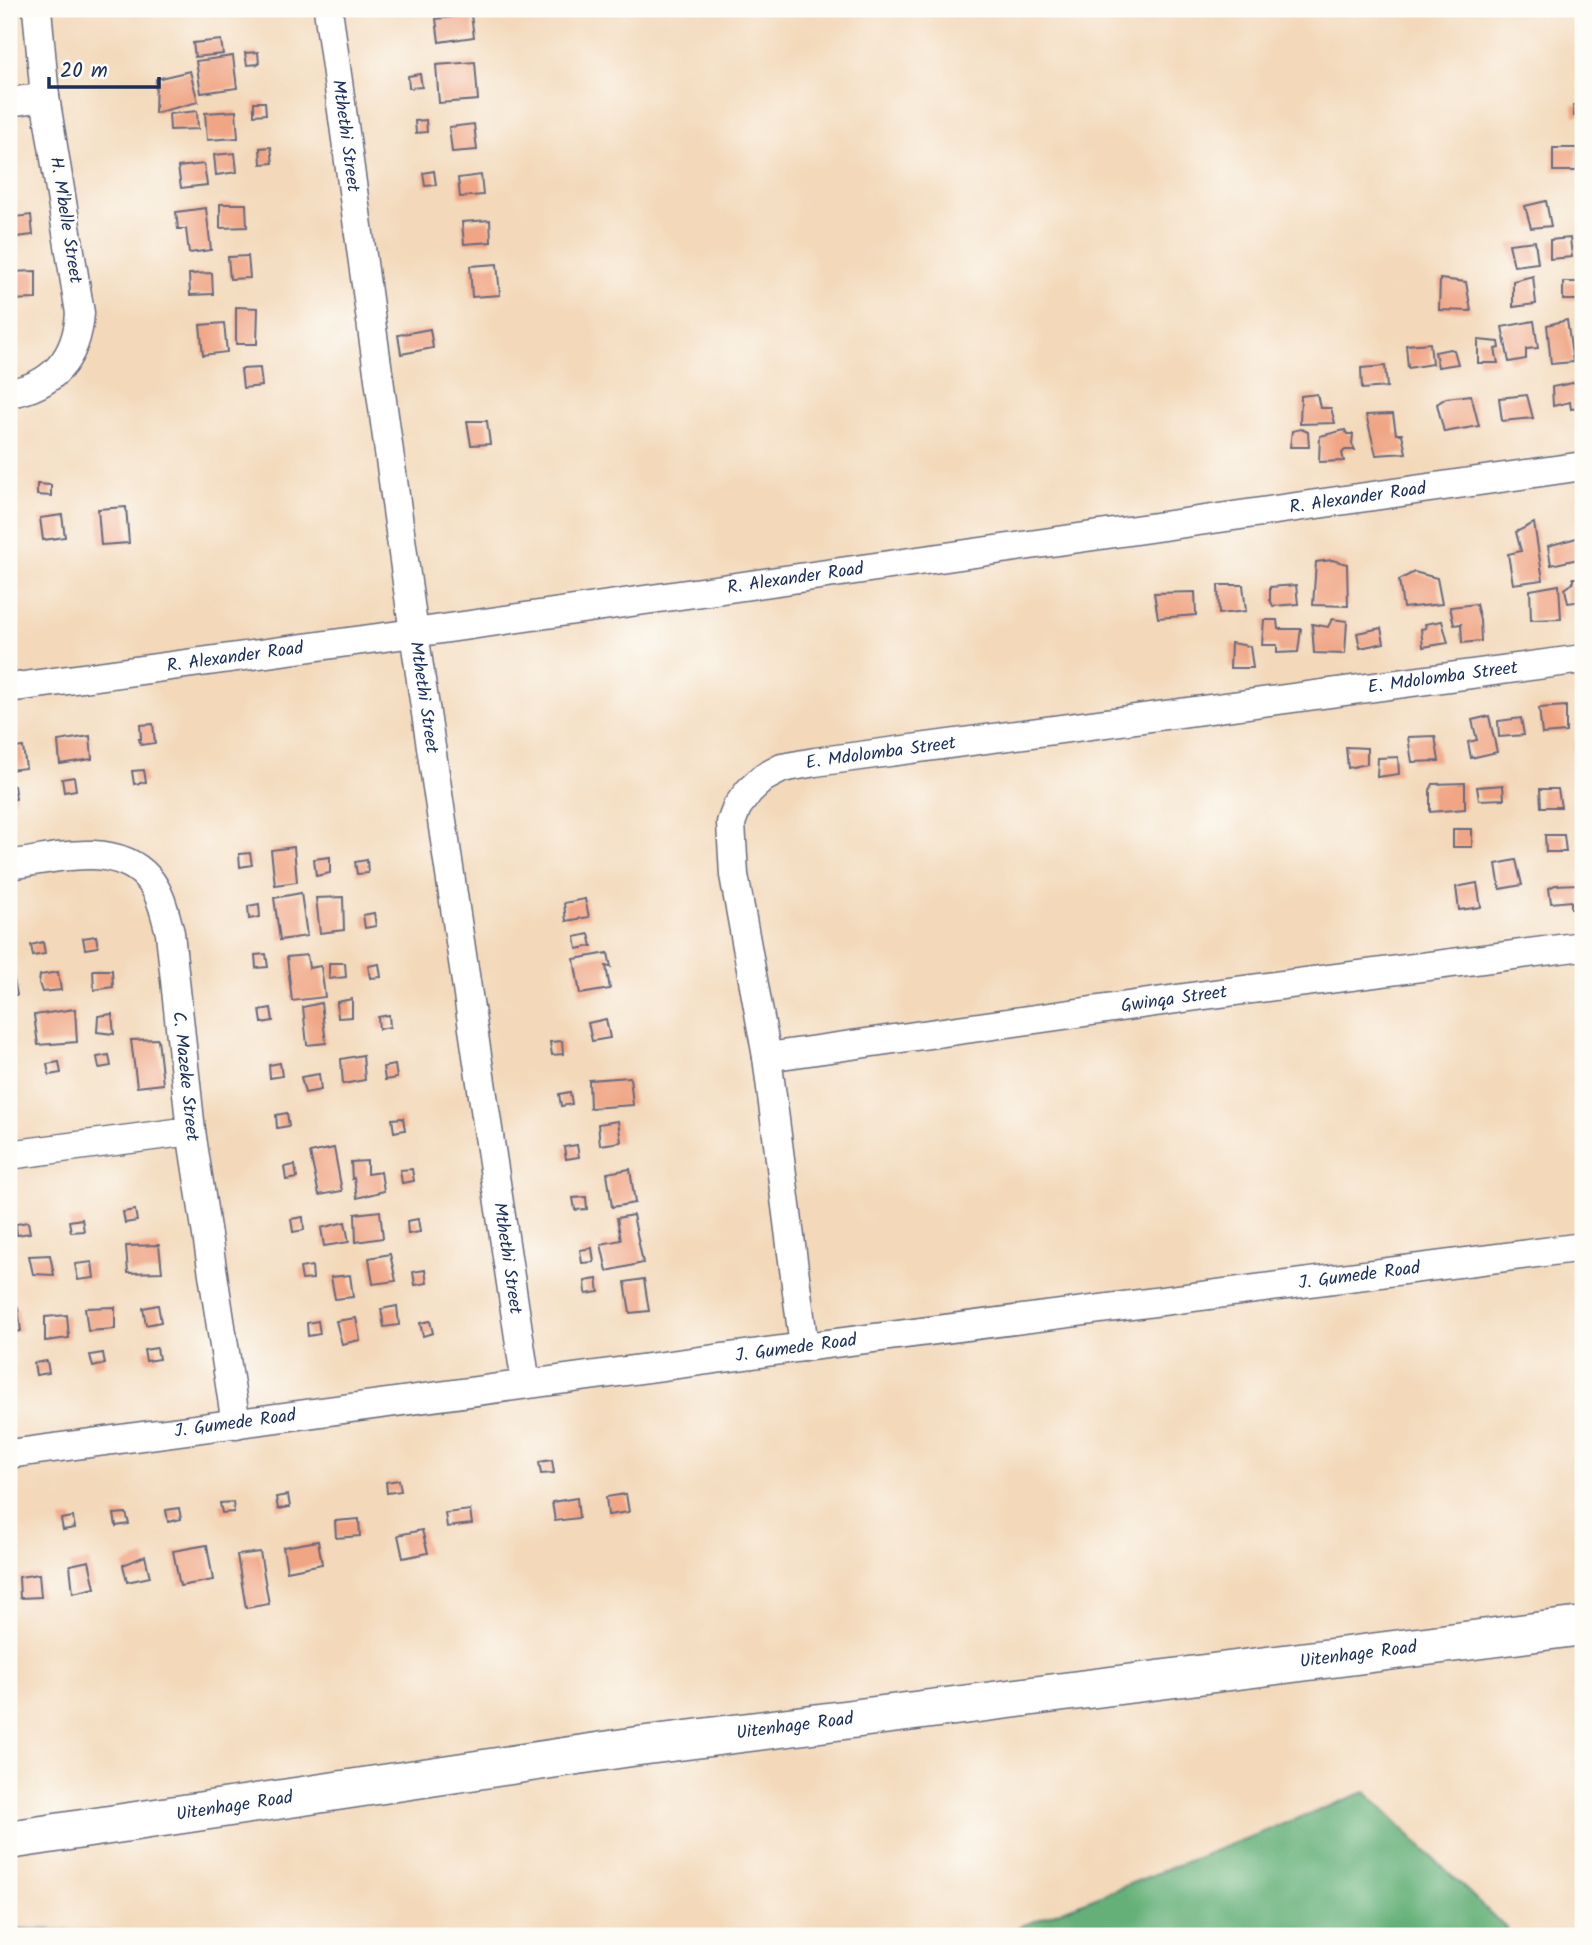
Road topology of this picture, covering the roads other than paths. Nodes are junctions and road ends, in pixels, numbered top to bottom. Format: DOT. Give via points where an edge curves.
graph roads {
  1 [pos="37,9"];
  2 [pos="328,9"];
  3 [pos="45,97"];
  4 [pos="9,102"];
  5 [pos="9,393"];
  6 [pos="1583,466"];
  7 [pos="414,634"];
  8 [pos="1583,659"];
  9 [pos="9,688"];
  10 [pos="9,865"];
  11 [pos="1583,946"];
  12 [pos="767,1057"];
  13 [pos="191,1131"];
  14 [pos="9,1155"];
  15 [pos="1583,1247"];
  16 [pos="804,1347"];
  17 [pos="527,1384"];
  18 [pos="236,1424"];
  19 [pos="9,1454"];
  20 [pos="1583,1626"];
  21 [pos="9,1840"];
  1 -- 3 [label="street, H. M'belle Street"];
  2 -- 7 [label="street, Mthethi Street"];
  3 -- 4 [label="street"];
  3 -- 5 [label="street, H. M'belle Street" via="80,313 79,333 58,370 41,383"];
  6 -- 7 [label="street, R. Alexander Road"];
  7 -- 9 [label="street, R. Alexander Road"];
  7 -- 17 [label="street, Mthethi Street"];
  8 -- 12 [label="street, E. Mdolomba Street" via="782,768 749,791 731,824 734,876"];
  10 -- 13 [label="street, C. Mazeke Street" via="107,856 148,878 170,933"];
  11 -- 12 [label="street, Gwinqa Street"];
  12 -- 16 [label="street, E. Mdolomba Street"];
  13 -- 14 [label="street"];
  13 -- 18 [label="street, C. Mazeke Street"];
  15 -- 16 [label="street, J. Gumede Road"];
  16 -- 17 [label="street, J. Gumede Road"];
  17 -- 18 [label="street, J. Gumede Road"];
  18 -- 19 [label="street, J. Gumede Road"];
  20 -- 21 [label="main road, Uitenhage Road" via="631,1747"];
}
